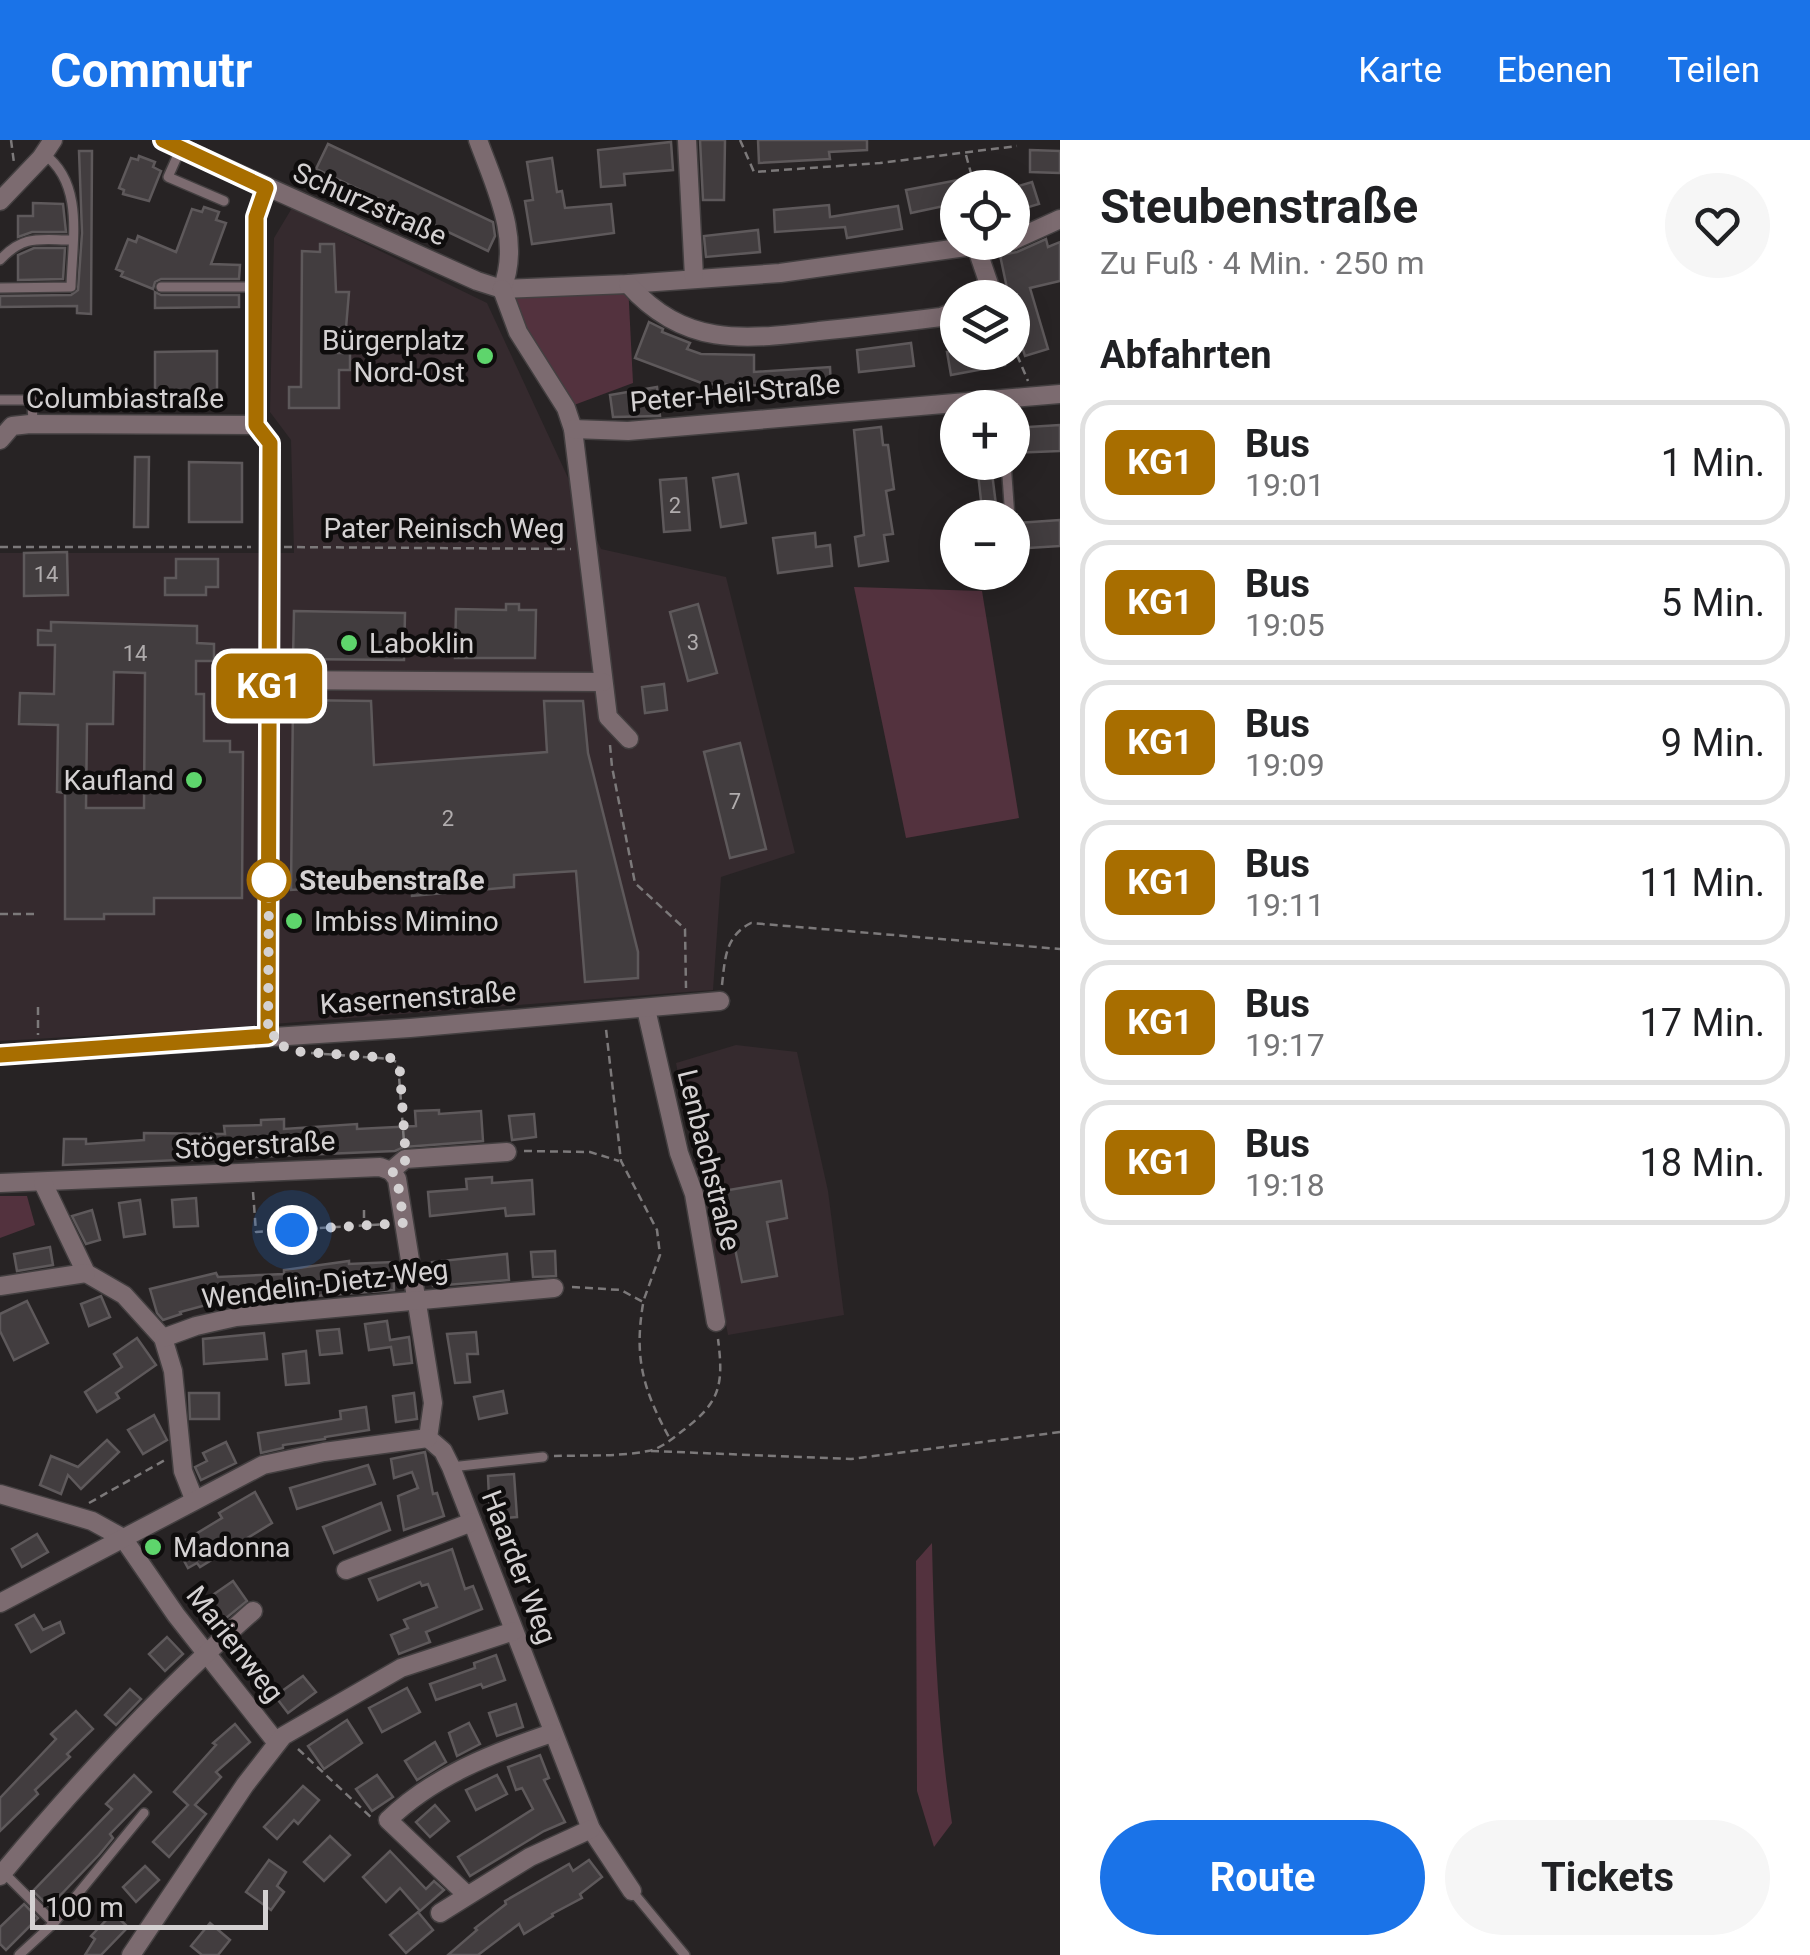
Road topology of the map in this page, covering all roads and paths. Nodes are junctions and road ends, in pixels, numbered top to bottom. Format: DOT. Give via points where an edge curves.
graph roads {
  1 [pos="478,140"];
  2 [pos="686,140"];
  3 [pos="740,140"];
  4 [pos="172,144"];
  5 [pos="1017,146"];
  6 [pos="48,147"];
  7 [pos="966,152"];
  8 [pos="971,170"];
  9 [pos="266,188"];
  10 [pos="0,201"];
  11 [pos="224,201"];
  12 [pos="1060,220"];
  13 [pos="1030,233"];
  14 [pos="72,240"];
  15 [pos="940,251"];
  16 [pos="0,260"];
  17 [pos="694,278"];
  18 [pos="628,284"];
  19 [pos="162,287"];
  20 [pos="256,287"];
  21 [pos="0,288"];
  22 [pos="502,288"];
  23 [pos="940,317"];
  24 [pos="1023,370"];
  25 [pos="1060,394"];
  26 [pos="1034,396"];
  27 [pos="1030,397"];
  28 [pos="0,400"];
  29 [pos="940,407"];
  30 [pos="33,424"];
  31 [pos="256,425"];
  32 [pos="573,429"];
  33 [pos="2,433"];
  34 [pos="0,546"];
  35 [pos="270,546"];
  36 [pos="588,549"];
  37 [pos="270,680"];
  38 [pos="603,682"];
  39 [pos="608,717"];
  40 [pos="630,739"];
  41 [pos="0,914"];
  42 [pos="38,914"];
  43 [pos="1060,949"];
  44 [pos="720,1001"];
  45 [pos="686,1004"];
  46 [pos="38,1006"];
  47 [pos="646,1008"];
  48 [pos="604,1012"];
  49 [pos="268,1036"];
  50 [pos="308,1052"];
  51 [pos="38,1054"];
  52 [pos="0,1056"];
  53 [pos="508,1152"];
  54 [pos="621,1162"];
  55 [pos="398,1165"];
  56 [pos="251,1173"];
  57 [pos="0,1183"];
  58 [pos="43,1183"];
  59 [pos="364,1210"];
  60 [pos="404,1223"];
  61 [pos="364,1225"];
  62 [pos="86,1273"];
  63 [pos="0,1286"];
  64 [pos="554,1288"];
  65 [pos="414,1300"];
  66 [pos="643,1302"];
  67 [pos="716,1322"];
  68 [pos="163,1338"];
  69 [pos="1060,1432"];
  70 [pos="428,1438"];
  71 [pos="670,1440"];
  72 [pos="651,1451"];
  73 [pos="179,1452"];
  74 [pos="543,1457"];
  75 [pos="451,1467"];
  76 [pos="0,1494"];
  77 [pos="194,1500"];
  78 [pos="70,1514"];
  79 [pos="472,1522"];
  80 [pos="123,1538"];
  81 [pos="346,1570"];
  82 [pos="0,1603"];
  83 [pos="253,1611"];
  84 [pos="514,1631"];
  85 [pos="206,1652"];
  86 [pos="552,1733"];
  87 [pos="280,1740"];
  88 [pos="144,1813"];
  89 [pos="388,1820"];
  90 [pos="592,1829"];
  91 [pos="2,1874"];
  92 [pos="632,1891"];
  93 [pos="466,1894"];
  94 [pos="440,1913"];
  95 [pos="54,1924"];
  96 [pos="20,1955"];
  97 [pos="131,1955"];
  98 [pos="685,1955"];
  1 -- 22 [label="street" via="512,255"];
  2 -- 17 [label="street"];
  3 -- 7 [label="path" via="754,172"];
  4 -- 9 [label="street, Schurzstraße"];
  4 -- 11 [label="lane" via="168,177"];
  5 -- 7 [label="path"];
  6 -- 10 [label="street"];
  6 -- 14 [label="lane" via="69,183"];
  7 -- 8 [label="path"];
  9 -- 20 [label="street" via="256,217"];
  9 -- 22 [label="street, Schurzstraße"];
  12 -- 13 [label="street"];
  14 -- 16 [label="lane" via="18,243"];
  14 -- 21 [label="lane" via="71,287"];
  15 -- 17 [label="street"];
  17 -- 18 [label="street"];
  18 -- 22 [label="street"];
  18 -- 23 [label="street" via="648,307 707,335 751,339"];
  19 -- 20 [label="lane"];
  20 -- 31 [label="street"];
  22 -- 32 [label="street" via="518,332"];
  24 -- 26 [label="path"];
  25 -- 26 [label="street, Peter-Heil-Straße"];
  26 -- 27 [label="street, Peter-Heil-Straße"];
  28 -- 30 [label="lane" via="32,400"];
  29 -- 32 [label="street, Peter-Heil-Straße"];
  30 -- 31 [label="street, Columbiastraße"];
  30 -- 33 [label="street, Columbiastraße"];
  31 -- 35 [label="street" via="270,443"];
  32 -- 36 [label="street"];
  34 -- 35 [label="path, Pater Reinisch Weg"];
  35 -- 36 [label="path, Pater Reinisch Weg"];
  35 -- 37 [label="street"];
  36 -- 38 [label="street"];
  37 -- 38 [label="street"];
  37 -- 49 [label="street"];
  38 -- 39 [label="street"];
  39 -- 40 [label="street"];
  39 -- 45 [label="path" via="635,883 685,929"];
  41 -- 42 [label="path"];
  43 -- 44 [label="path" via="750,923 730,940"];
  44 -- 45 [label="street, Kasernenstraße"];
  45 -- 47 [label="street, Kasernenstraße"];
  46 -- 51 [label="path"];
  47 -- 48 [label="street, Kasernenstraße"];
  47 -- 67 [label="street, Lenbachstraße" via="694,1194"];
  48 -- 49 [label="street, Kasernenstraße"];
  48 -- 54 [label="path"];
  49 -- 51 [label="street, Kasernenstraße"];
  50 -- 55 [label="path" via="398,1063"];
  51 -- 52 [label="street, Kasernenstraße"];
  53 -- 54 [label="path" via="590,1152"];
  53 -- 55 [label="street, Stögerstraße"];
  54 -- 66 [label="path" via="657,1230 660,1255"];
  55 -- 56 [label="street, Stögerstraße"];
  55 -- 60 [label="street"];
  56 -- 58 [label="street, Stögerstraße"];
  56 -- 61 [label="path" via="256,1232"];
  57 -- 58 [label="street, Stögerstraße"];
  58 -- 62 [label="street"];
  59 -- 61 [label="path"];
  60 -- 61 [label="path"];
  60 -- 65 [label="street"];
  62 -- 63 [label="street"];
  62 -- 68 [label="street" via="124,1296"];
  64 -- 65 [label="street, Wendelin-Dietz-Weg"];
  64 -- 66 [label="path" via="622,1290"];
  65 -- 68 [label="street, Wendelin-Dietz-Weg" via="236,1317"];
  65 -- 70 [label="street" via="433,1403"];
  66 -- 71 [label="path" via="639,1364"];
  67 -- 71 [label="path" via="718,1396"];
  68 -- 73 [label="street" via="173,1371"];
  69 -- 72 [label="path" via="852,1459"];
  70 -- 75 [label="street, Haarder Weg"];
  70 -- 77 [label="street" via="264,1465"];
  71 -- 72 [label="path"];
  72 -- 74 [label="path"];
  73 -- 77 [label="street"];
  73 -- 78 [label="path"];
  74 -- 75 [label="lane"];
  75 -- 79 [label="street, Haarder Weg"];
  76 -- 78 [label="street, Marienweg"];
  77 -- 80 [label="street"];
  78 -- 80 [label="street, Marienweg"];
  79 -- 81 [label="street"];
  79 -- 84 [label="street, Haarder Weg"];
  80 -- 82 [label="street"];
  80 -- 85 [label="street, Marienweg"];
  83 -- 85 [label="street"];
  84 -- 86 [label="street, Haarder Weg"];
  84 -- 87 [label="street" via="402,1668"];
  85 -- 87 [label="street, Marienweg"];
  85 -- 91 [label="street" via="72,1788"];
  86 -- 89 [label="street" via="487,1756"];
  86 -- 90 [label="street, Haarder Weg"];
  87 -- 89 [label="path" via="375,1821"];
  87 -- 97 [label="street"];
  88 -- 95 [label="lane"];
  89 -- 93 [label="street"];
  90 -- 92 [label="street, Haarder Weg"];
  90 -- 93 [label="street"];
  91 -- 95 [label="lane"];
  92 -- 98 [label="lane, Haarder Weg"];
  93 -- 94 [label="street"];
  95 -- 96 [label="lane"];
}
